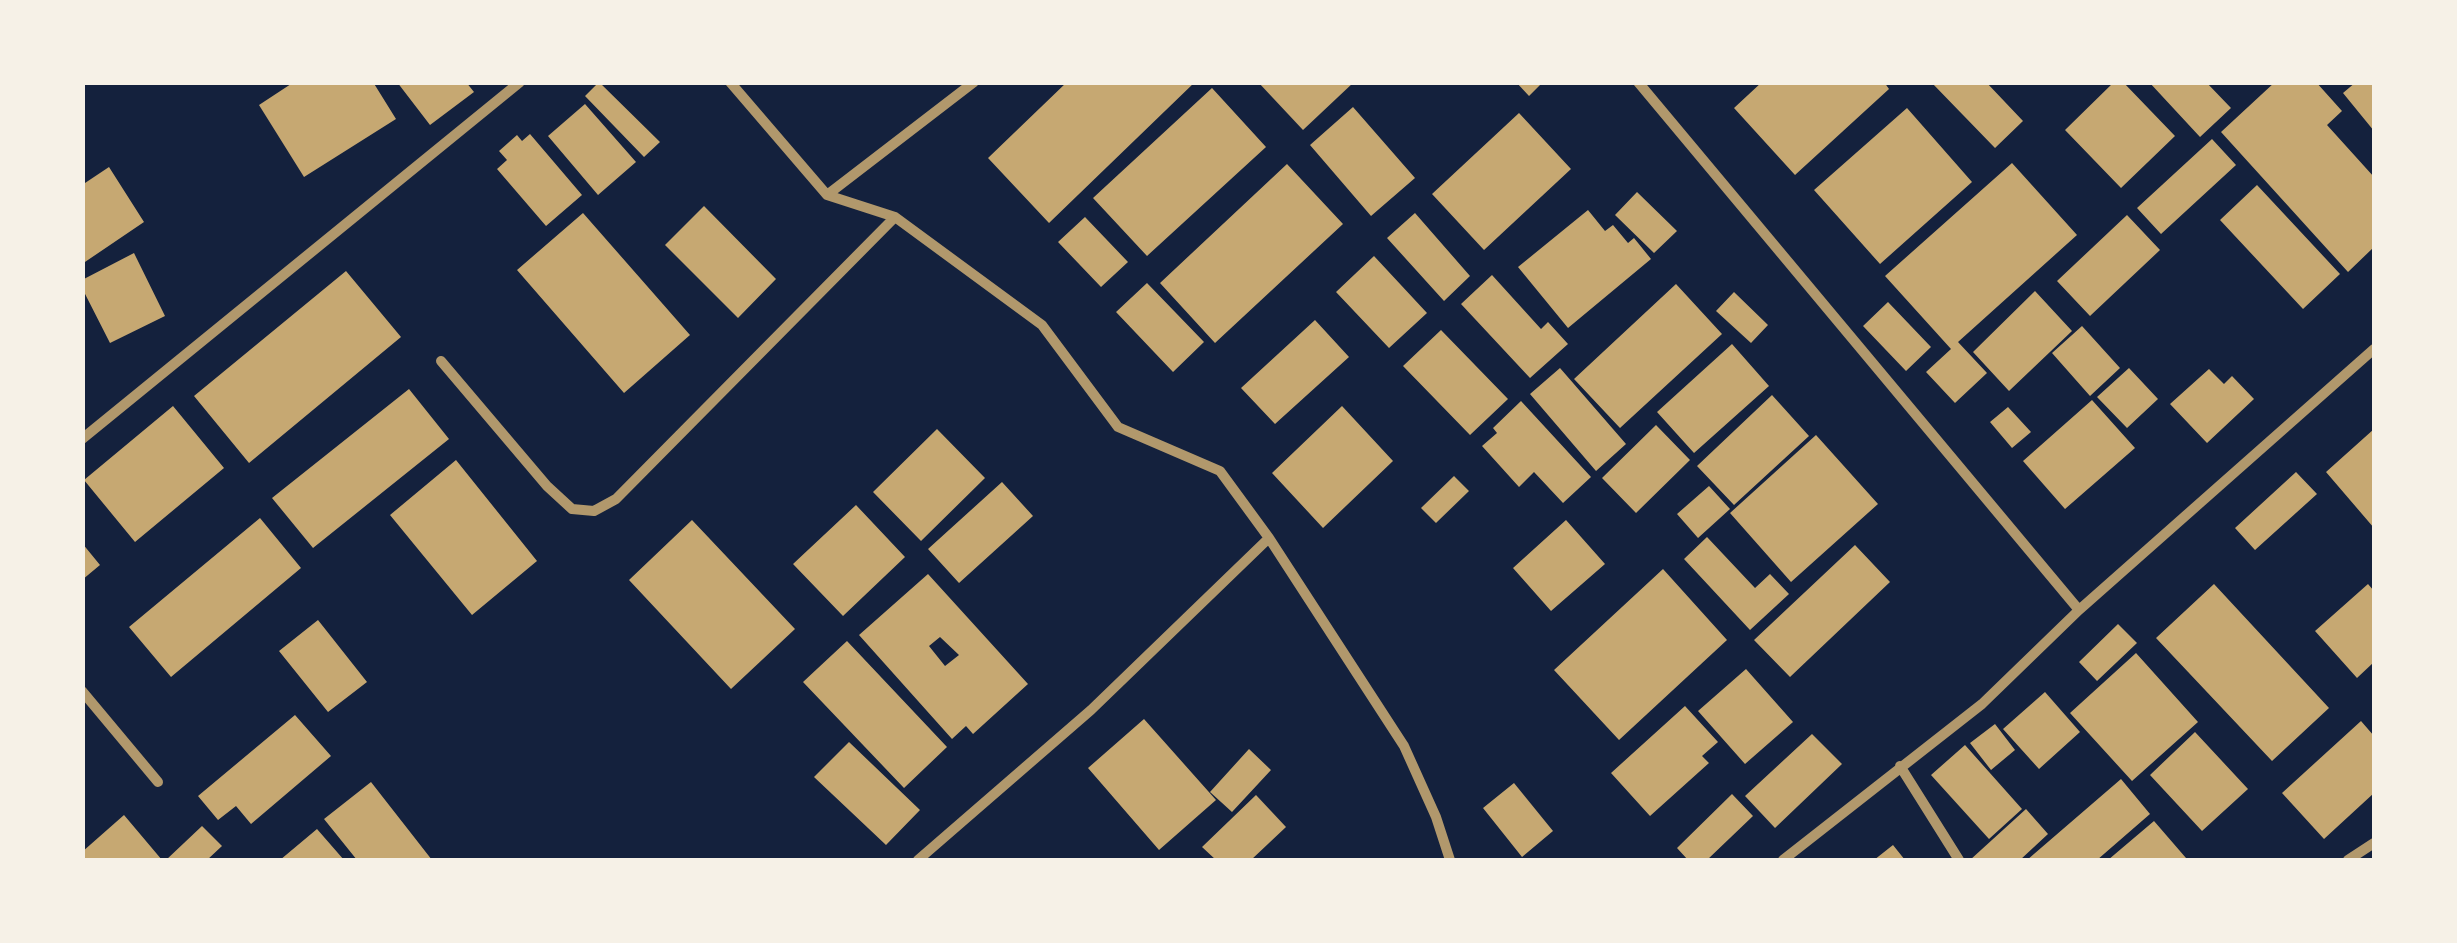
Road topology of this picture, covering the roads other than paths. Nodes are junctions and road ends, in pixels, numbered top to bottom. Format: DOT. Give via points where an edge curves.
graph roads {
  1 [pos="520,82"];
  2 [pos="730,82"];
  3 [pos="974,82"];
  4 [pos="1638,82"];
  5 [pos="827,195"];
  6 [pos="894,218"];
  7 [pos="2374,349"];
  8 [pos="441,361"];
  9 [pos="82,439"];
  10 [pos="1270,538"];
  11 [pos="2079,610"];
  12 [pos="82,691"];
  13 [pos="1900,766"];
  14 [pos="158,782"];
  15 [pos="2374,842"];
  16 [pos="918,860"];
  17 [pos="1450,860"];
  18 [pos="1783,860"];
  19 [pos="1959,860"];
  20 [pos="2348,860"];
  1 -- 9 [label="street"];
  2 -- 5 [label="street"];
  3 -- 5 [label="street"];
  4 -- 11 [label="street"];
  5 -- 6 [label="street"];
  6 -- 8 [label="street" via="616,499 594,510 572,509 546,486"];
  6 -- 10 [label="street" via="1042,325 1118,428 1220,471"];
  7 -- 11 [label="street"];
  10 -- 16 [label="street" via="1091,710"];
  10 -- 17 [label="street" via="1404,746"];
  11 -- 13 [label="street" via="1982,704"];
  12 -- 14 [label="street"];
  13 -- 18 [label="street"];
  13 -- 19 [label="street"];
  15 -- 20 [label="street"];
}
